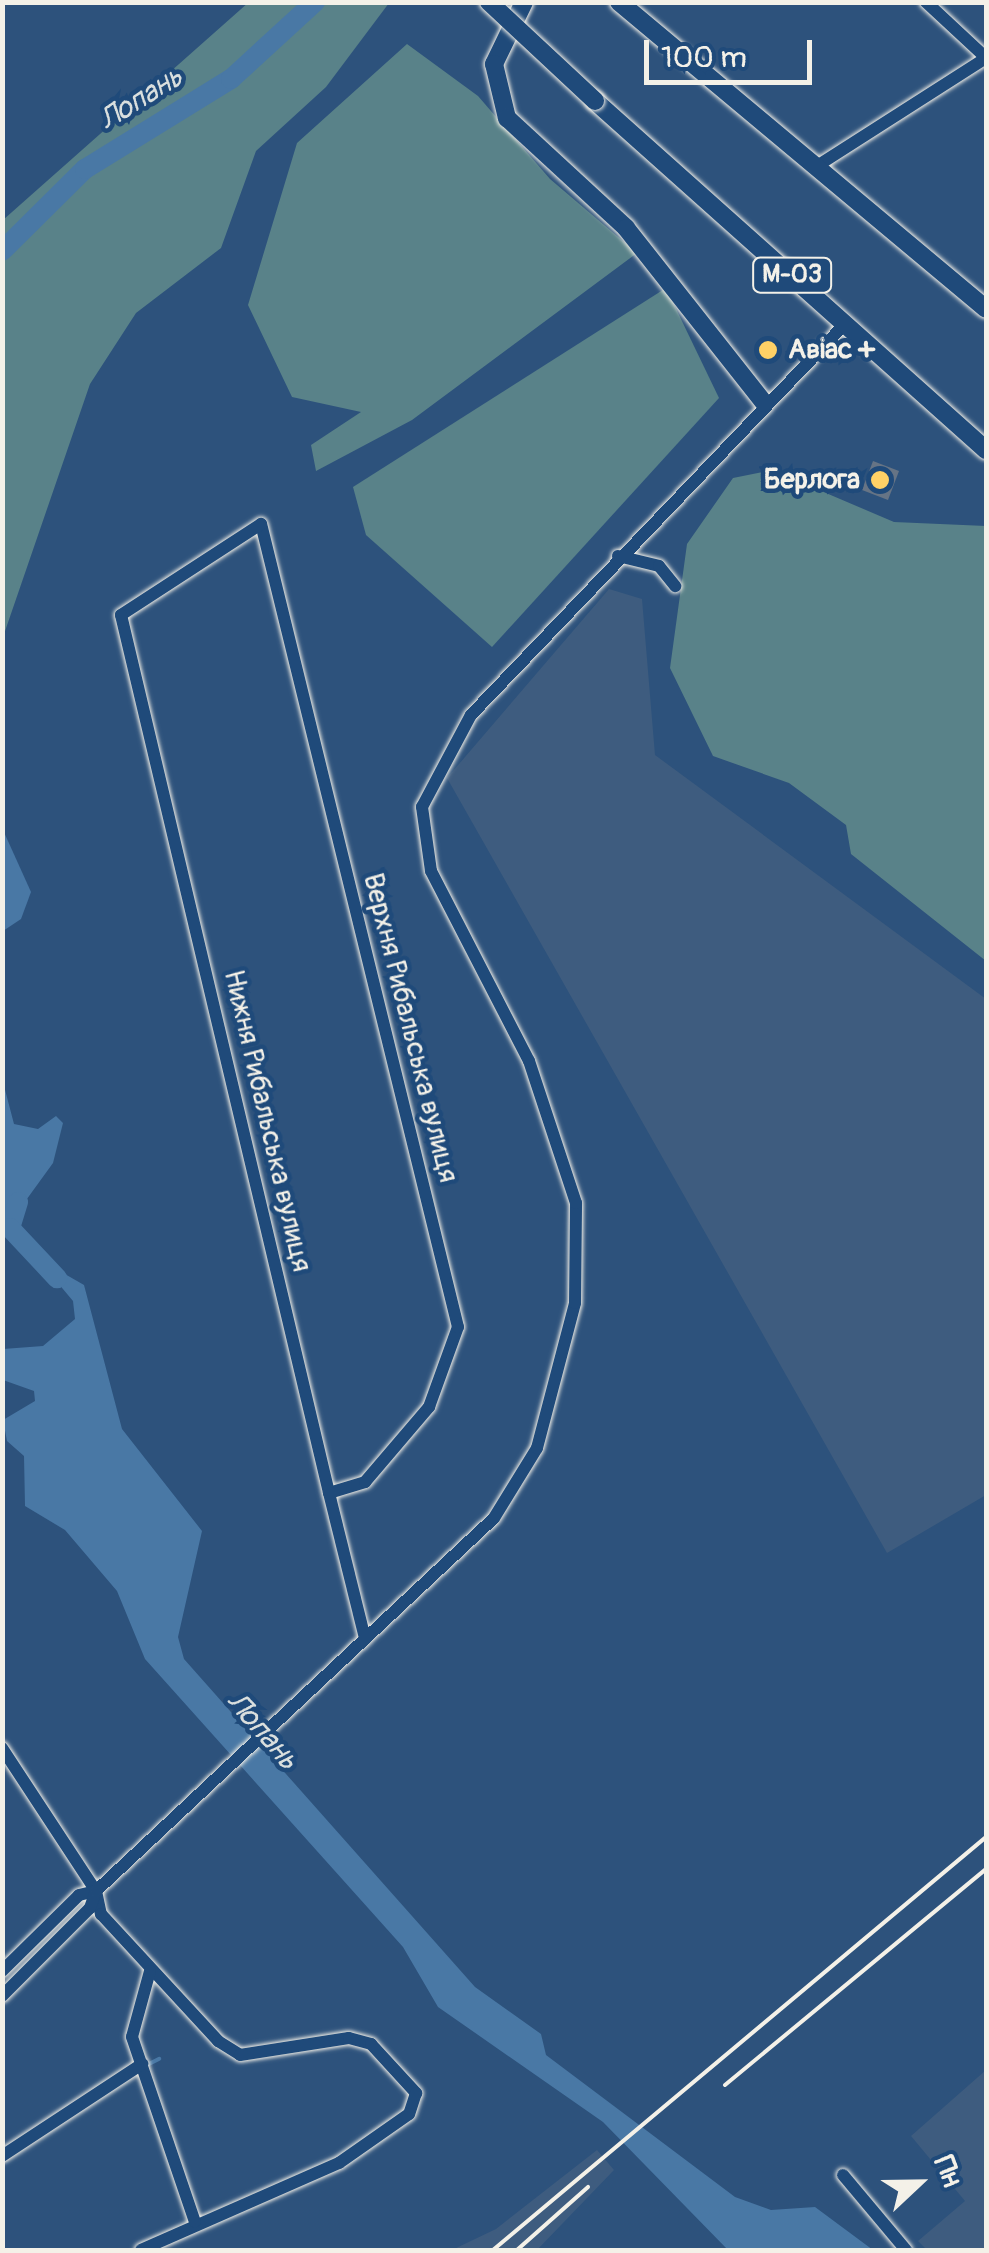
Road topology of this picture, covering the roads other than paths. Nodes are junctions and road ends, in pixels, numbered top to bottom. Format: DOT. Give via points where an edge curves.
graph roads {
  1 [pos="489,2"];
  2 [pos="618,2"];
  3 [pos="926,2"];
  4 [pos="523,3"];
  5 [pos="985,56"];
  6 [pos="817,166"];
  7 [pos="986,310"];
  8 [pos="846,323"];
  9 [pos="764,403"];
  10 [pos="986,450"];
  11 [pos="261,524"];
  12 [pos="618,556"];
  13 [pos="675,586"];
  14 [pos="329,1493"];
  15 [pos="366,1639"];
  16 [pos="3,1748"];
  17 [pos="96,1891"];
  18 [pos="2,1971"];
  19 [pos="150,1971"];
  20 [pos="2,1996"];
  21 [pos="142,2067"];
  22 [pos="2,2156"];
  23 [pos="843,2175"];
  24 [pos="194,2222"];
  25 [pos="141,2250"];
  26 [pos="906,2250"];
  1 -- 8 [label="highway, М-03, bridge"];
  2 -- 6 [label="highway"];
  3 -- 5 [label="street"];
  4 -- 9 [label="highway" via="494,64 507,118 626,228"];
  5 -- 6 [label="street"];
  6 -- 7 [label="highway"];
  8 -- 9 [label="street"];
  8 -- 10 [label="highway, М-03"];
  9 -- 12 [label="street"];
  11 -- 14 [label="street, Верхня Рибальська вулиця" via="458,1327 429,1407 366,1482"];
  11 -- 14 [label="street, Нижня Рибальська вулиця" via="122,615"];
  12 -- 13 [label="street" via="658,566"];
  12 -- 15 [label="street" via="472,714 422,807 431,872 528,1061 562,1153 581,1250 536,1448 494,1518"];
  14 -- 15 [label="street, Нижня Рибальська вулиця"];
  15 -- 17 [label="street"];
  16 -- 17 [label="street"];
  17 -- 18 [label="street" via="79,1895"];
  17 -- 19 [label="street" via="101,1914"];
  17 -- 20 [label="street" via="90,1908"];
  19 -- 21 [label="street" via="132,2036"];
  19 -- 24 [label="street" via="174,1982 240,2055 348,2038 370,2044 409,2081 409,2114 338,2163"];
  21 -- 22 [label="street"];
  21 -- 24 [label="street"];
  23 -- 26 [label="street"];
  24 -- 25 [label="street"];
}
